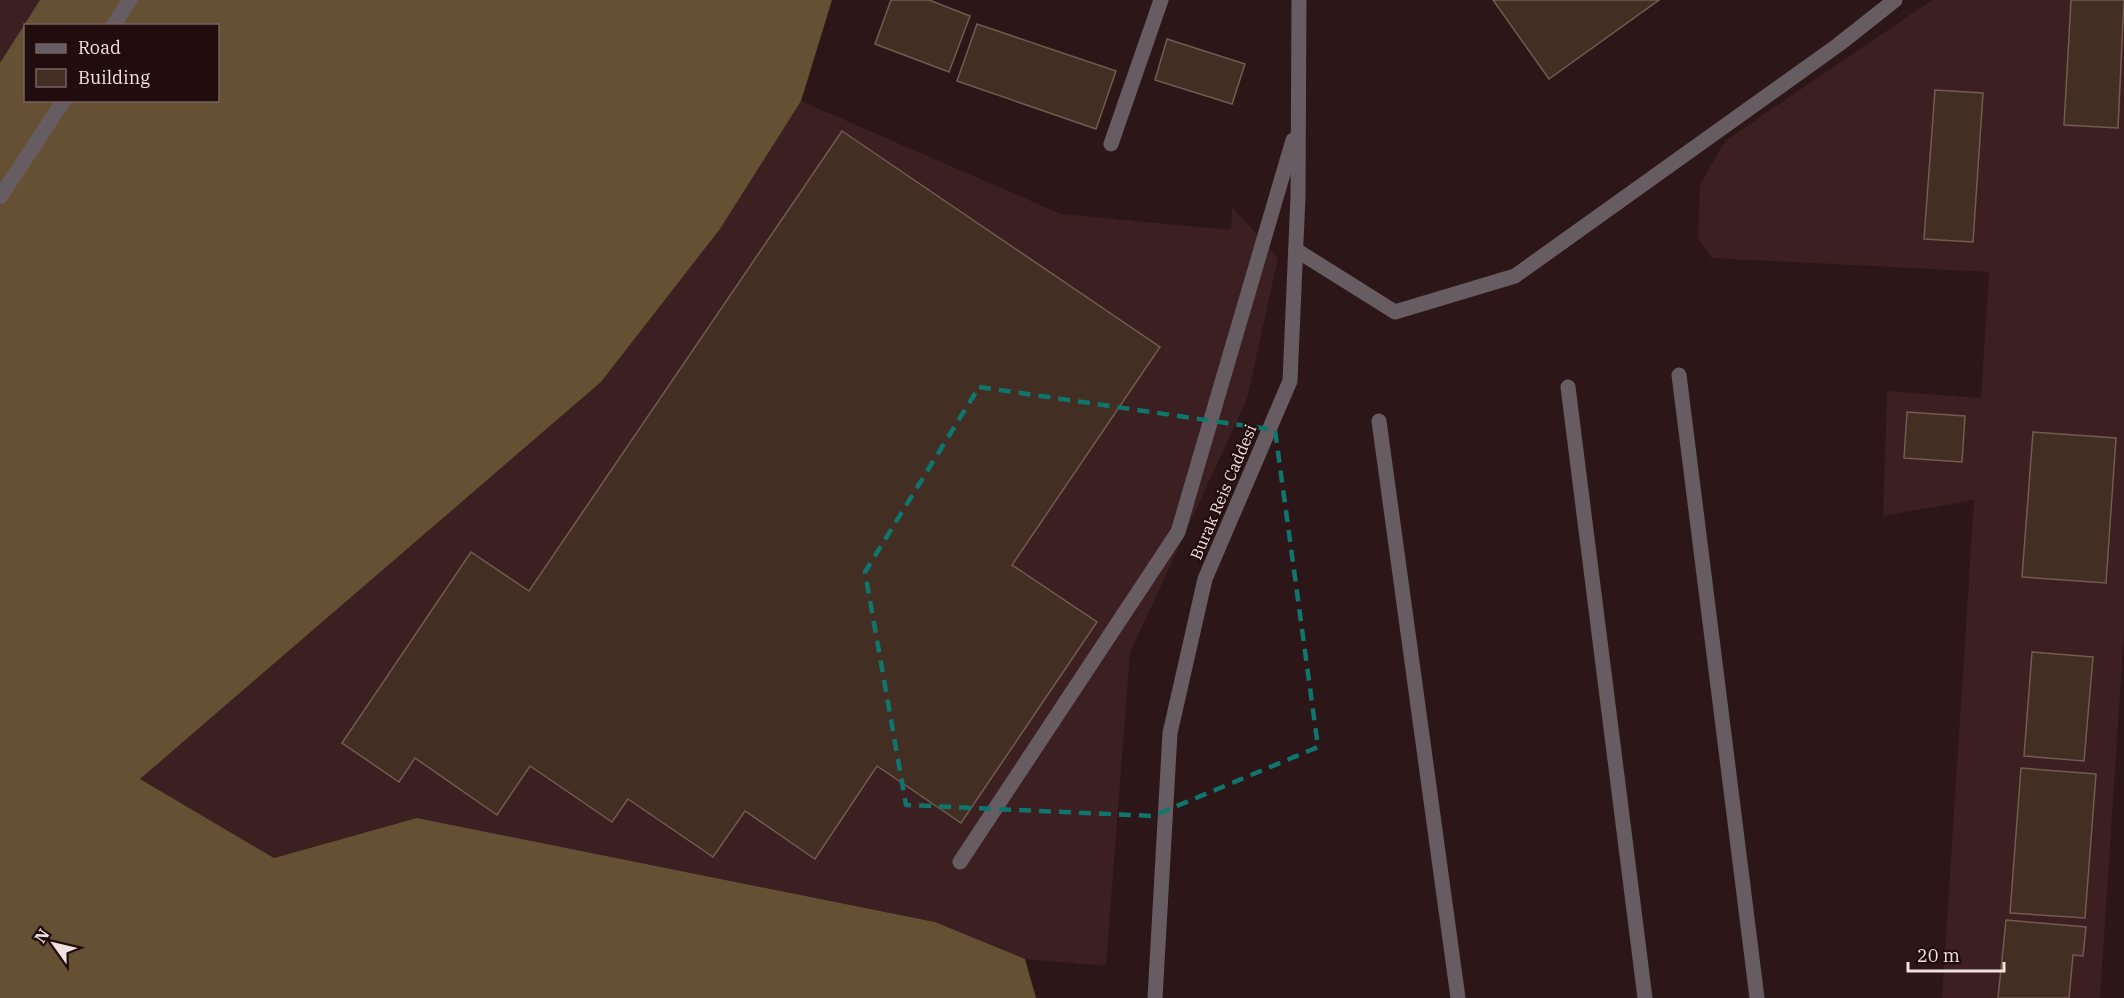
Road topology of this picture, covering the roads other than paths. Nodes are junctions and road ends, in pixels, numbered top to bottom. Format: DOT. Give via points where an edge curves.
graph roads {
  1 [pos="130,0"];
  2 [pos="1161,0"];
  3 [pos="1299,0"];
  4 [pos="1895,0"];
  5 [pos="114,24"];
  6 [pos="63,102"];
  7 [pos="1298,122"];
  8 [pos="1111,144"];
  9 [pos="0,197"];
  10 [pos="1296,250"];
  11 [pos="1679,375"];
  12 [pos="1568,387"];
  13 [pos="1379,421"];
  14 [pos="960,862"];
  15 [pos="1155,998"];
  16 [pos="1458,998"];
  17 [pos="1645,998"];
  18 [pos="1757,998"];
  1 -- 5 [label="street"];
  2 -- 8 [label="street"];
  3 -- 7 [label="street, Burak Reis Caddesi"];
  4 -- 10 [label="street" via="1515,276 1395,312"];
  6 -- 9 [label="street"];
  7 -- 10 [label="street, Burak Reis Caddesi"];
  7 -- 14 [label="street" via="1178,532"];
  10 -- 15 [label="street, Burak Reis Caddesi" via="1290,381 1205,579 1170,733"];
  11 -- 18 [label="street"];
  12 -- 17 [label="street"];
  13 -- 16 [label="street"];
}
